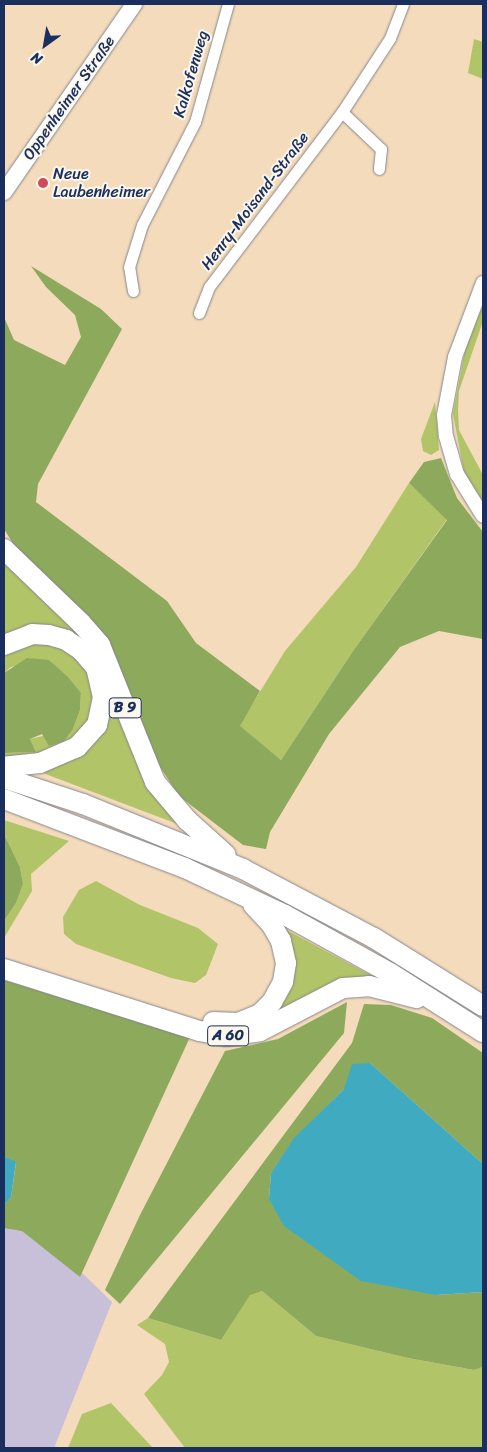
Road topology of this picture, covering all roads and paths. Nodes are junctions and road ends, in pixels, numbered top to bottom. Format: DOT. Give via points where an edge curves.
graph roads {
  1 [pos="134,4"];
  2 [pos="228,4"];
  3 [pos="403,4"];
  4 [pos="342,112"];
  5 [pos="379,169"];
  6 [pos="4,192"];
  7 [pos="483,284"];
  8 [pos="133,291"];
  9 [pos="199,313"];
  10 [pos="483,516"];
  11 [pos="4,549"];
  12 [pos="4,644"];
  13 [pos="4,767"];
  14 [pos="4,778"];
  15 [pos="4,799"];
  16 [pos="243,869"];
  17 [pos="243,895"];
  18 [pos="4,956"];
  19 [pos="4,969"];
  20 [pos="483,1006"];
  21 [pos="448,1009"];
  22 [pos="483,1032"];
  1 -- 6 [label="main road, Oppenheimer Straße"];
  2 -- 8 [label="street, Kalkofenweg" via="195,122 142,225 129,267"];
  3 -- 4 [label="street, Henry-Moisand-Straße" via="390,38"];
  4 -- 5 [label="street" via="381,150"];
  4 -- 9 [label="street, Henry-Moisand-Straße" via="209,287"];
  7 -- 10 [label="street" via="455,357 444,415 446,436 457,474"];
  11 -- 16 [label="highway, B 9" via="92,636 111,668 154,782 187,820"];
  12 -- 13 [label="highway" via="32,634 49,634 66,640 81,650 96,667 103,696 97,725 77,748 40,763"];
  14 -- 16 [label="highway" via="83,804"];
  15 -- 17 [label="highway, A 60" via="129,845"];
  16 -- 20 [label="highway" via="374,938"];
  17 -- 18 [label="highway" via="277,933 286,968 281,987 272,1002 260,1014 238,1023 209,1022"];
  17 -- 21 [label="highway, A 60" via="336,943"];
  19 -- 21 [label="highway, A 60" via="199,1031 226,1036 251,1034 334,992 362,986 396,991"];
  21 -- 22 [label="highway, A 60"];
}
